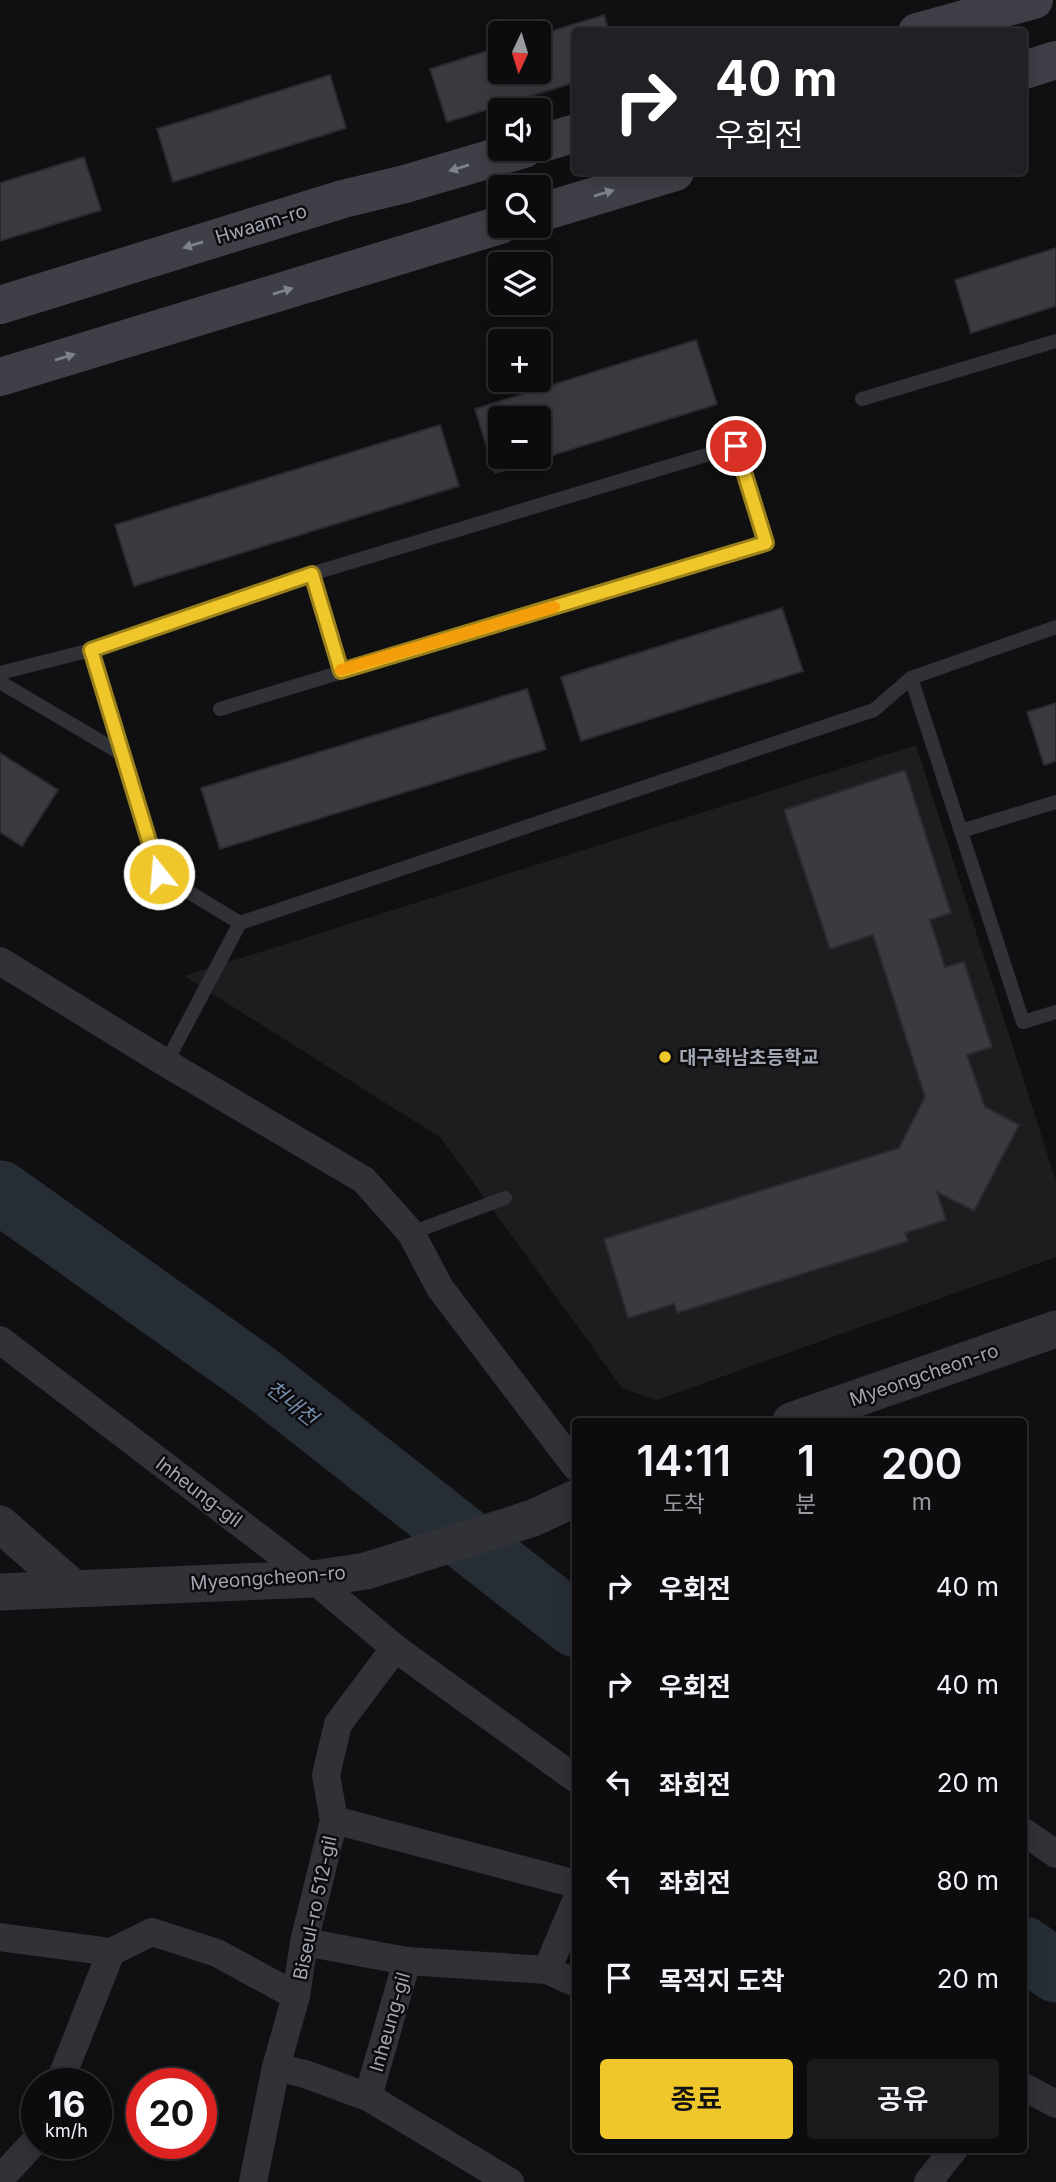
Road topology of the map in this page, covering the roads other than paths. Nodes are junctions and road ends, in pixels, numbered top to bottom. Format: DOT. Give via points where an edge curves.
graph roads {
  1 [pos="1034,0"];
  2 [pos="969,7"];
  3 [pos="925,28"];
  4 [pos="1056,60"];
  5 [pos="1027,69"];
  6 [pos="572,134"];
  7 [pos="551,140"];
  8 [pos="488,160"];
  9 [pos="665,175"];
  10 [pos="551,209"];
  11 [pos="488,229"];
  12 [pos="0,305"];
  13 [pos="1056,341"];
  14 [pos="0,377"];
  15 [pos="862,399"];
  16 [pos="312,574"];
  17 [pos="1056,627"];
  18 [pos="91,650"];
  19 [pos="341,671"];
  20 [pos="0,673"];
  21 [pos="911,678"];
  22 [pos="0,682"];
  23 [pos="220,709"];
  24 [pos="122,754"];
  25 [pos="1056,802"];
  26 [pos="961,831"];
  27 [pos="240,923"];
  28 [pos="0,961"];
  29 [pos="1056,1012"];
  30 [pos="166,1063"];
  31 [pos="505,1198"];
  32 [pos="411,1233"];
  33 [pos="1056,1329"];
  34 [pos="0,1340"];
  35 [pos="800,1418"];
  36 [pos="572,1462"];
  37 [pos="572,1500"];
  38 [pos="0,1524"];
  39 [pos="313,1579"];
  40 [pos="73,1588"];
  41 [pos="0,1592"];
  42 [pos="395,1647"];
  43 [pos="572,1776"];
  44 [pos="334,1820"];
  45 [pos="572,1883"];
  46 [pos="572,1911"];
  47 [pos="0,1937"];
  48 [pos="304,1942"];
  49 [pos="111,1952"];
  50 [pos="407,1961"];
  51 [pos="547,1970"];
  52 [pos="572,1981"];
  53 [pos="296,1996"];
  54 [pos="276,2067"];
  55 [pos="65,2068"];
  56 [pos="1027,2089"];
  57 [pos="368,2097"];
  58 [pos="1056,2104"];
  59 [pos="951,2153"];
  60 [pos="21,2156"];
  61 [pos="0,2179"];
  62 [pos="253,2182"];
  63 [pos="510,2182"];
  64 [pos="928,2182"];
  1 -- 2 [label="main road"];
  2 -- 3 [label="main road"];
  4 -- 5 [label="main road"];
  6 -- 7 [label="main road"];
  8 -- 12 [label="main road, Hwaam-ro, one-way" via="343,199"];
  10 -- 9 [label="main road, one-way"];
  14 -- 11 [label="main road, one-way"];
  13 -- 15 [label="lane"];
  16 -- 18 [label="lane"];
  16 -- 19 [label="lane"];
  16 -- 19 [label="lane" via="736,446 766,543"];
  17 -- 21 [label="lane"];
  18 -- 20 [label="lane"];
  18 -- 24 [label="lane"];
  19 -- 23 [label="lane"];
  21 -- 26 [label="lane"];
  21 -- 27 [label="lane" via="874,710"];
  22 -- 24 [label="lane"];
  24 -- 27 [label="lane" via="159,874"];
  25 -- 26 [label="lane"];
  26 -- 29 [label="lane" via="1023,1022"];
  27 -- 30 [label="lane"];
  28 -- 30 [label="street"];
  30 -- 32 [label="street" via="364,1180"];
  31 -- 32 [label="lane"];
  32 -- 36 [label="street" via="440,1288"];
  33 -- 35 [label="street, Myeongcheon-ro"];
  34 -- 39 [label="street, Inheung-gil"];
  37 -- 39 [label="street, Myeongcheon-ro" via="533,1518 366,1571"];
  38 -- 40 [label="street"];
  39 -- 40 [label="street, Myeongcheon-ro"];
  39 -- 42 [label="street, Inheung-gil"];
  40 -- 41 [label="street, Myeongcheon-ro"];
  42 -- 43 [label="street, Inheung-gil"];
  42 -- 44 [label="street" via="338,1724 326,1775"];
  44 -- 45 [label="street"];
  44 -- 48 [label="street, Biseul-ro 512-gil"];
  46 -- 51 [label="street"];
  47 -- 49 [label="street"];
  48 -- 50 [label="street"];
  48 -- 53 [label="street, Biseul-ro 512-gil"];
  49 -- 53 [label="street, Biseul-ro 512-gil" via="152,1932 218,1953"];
  49 -- 55 [label="street"];
  50 -- 51 [label="street, Inheung-gil"];
  50 -- 57 [label="street, Inheung-gil"];
  51 -- 52 [label="street, Inheung-gil"];
  53 -- 54 [label="street, Biseul-ro 512-gil"];
  54 -- 57 [label="street"];
  54 -- 62 [label="street, Biseul-ro 512-gil"];
  56 -- 58 [label="street"];
  57 -- 63 [label="street"];
  59 -- 64 [label="street"];
  60 -- 61 [label="street"];
}
